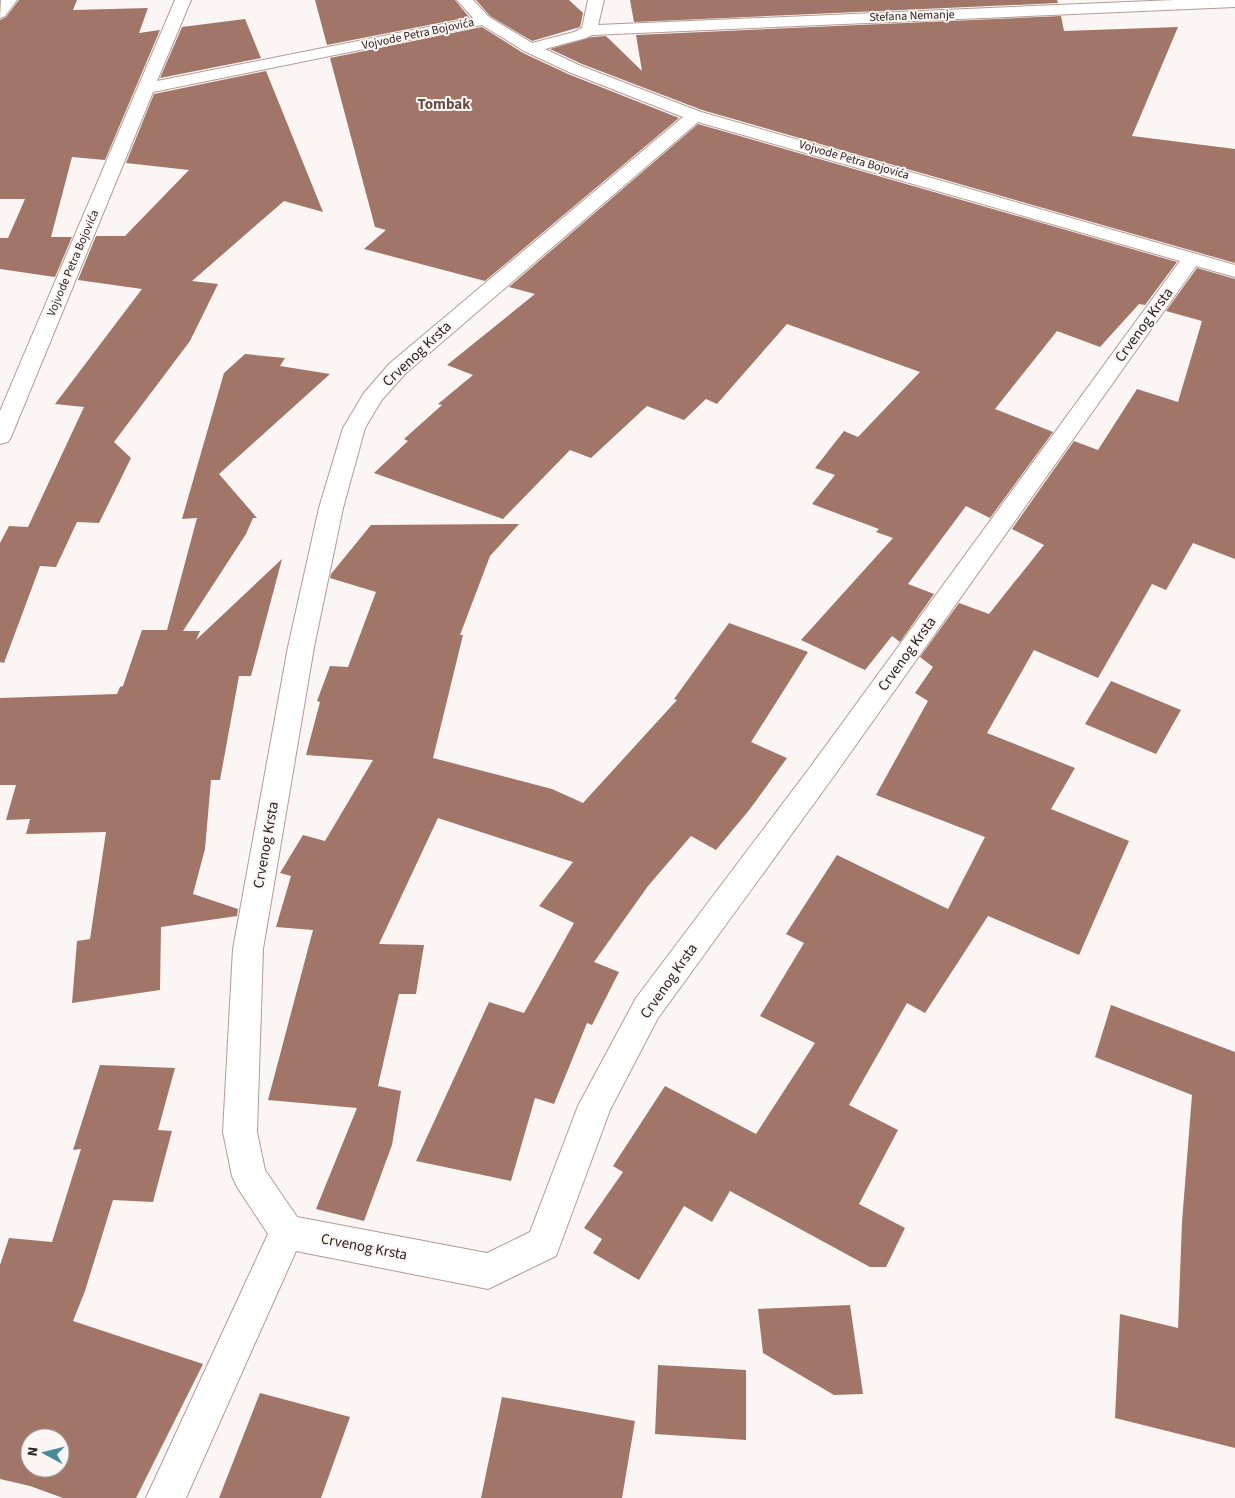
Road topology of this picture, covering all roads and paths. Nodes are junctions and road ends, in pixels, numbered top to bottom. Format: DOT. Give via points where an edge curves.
graph roads {
  1 [pos="9,0"];
  2 [pos="183,0"];
  3 [pos="465,0"];
  4 [pos="596,0"];
  5 [pos="1235,2"];
  6 [pos="0,13"];
  7 [pos="484,20"];
  8 [pos="589,30"];
  9 [pos="530,48"];
  10 [pos="146,88"];
  11 [pos="695,116"];
  12 [pos="1191,259"];
  13 [pos="1235,271"];
  14 [pos="0,437"];
  15 [pos="287,1232"];
  16 [pos="166,1498"];
  1 -- 6 [label="street"];
  2 -- 10 [label="street, Vojvode Petra Bojovića"];
  3 -- 7 [label="street, Vojvode Petra Bojovića"];
  4 -- 8 [label="street"];
  5 -- 8 [label="street, Stefana Nemanje"];
  7 -- 9 [label="street, Vojvode Petra Bojovića"];
  7 -- 10 [label="street, Vojvode Petra Bojovića"];
  8 -- 9 [label="street, Stefana Nemanje"];
  9 -- 11 [label="street, Vojvode Petra Bojovića"];
  10 -- 14 [label="street, Vojvode Petra Bojovića"];
  11 -- 12 [label="street, Vojvode Petra Bojovića"];
  11 -- 15 [label="street, Crvenog Krsta" via="397,369 372,398 354,428 331,508 300,647 248,950 240,1132 249,1176"];
  12 -- 13 [label="street, Vojvode Petra Bojovića"];
  12 -- 15 [label="street, Crvenog Krsta" via="821,773 647,1008 595,1106 543,1244 488,1271"];
  15 -- 16 [label="street"];
}
